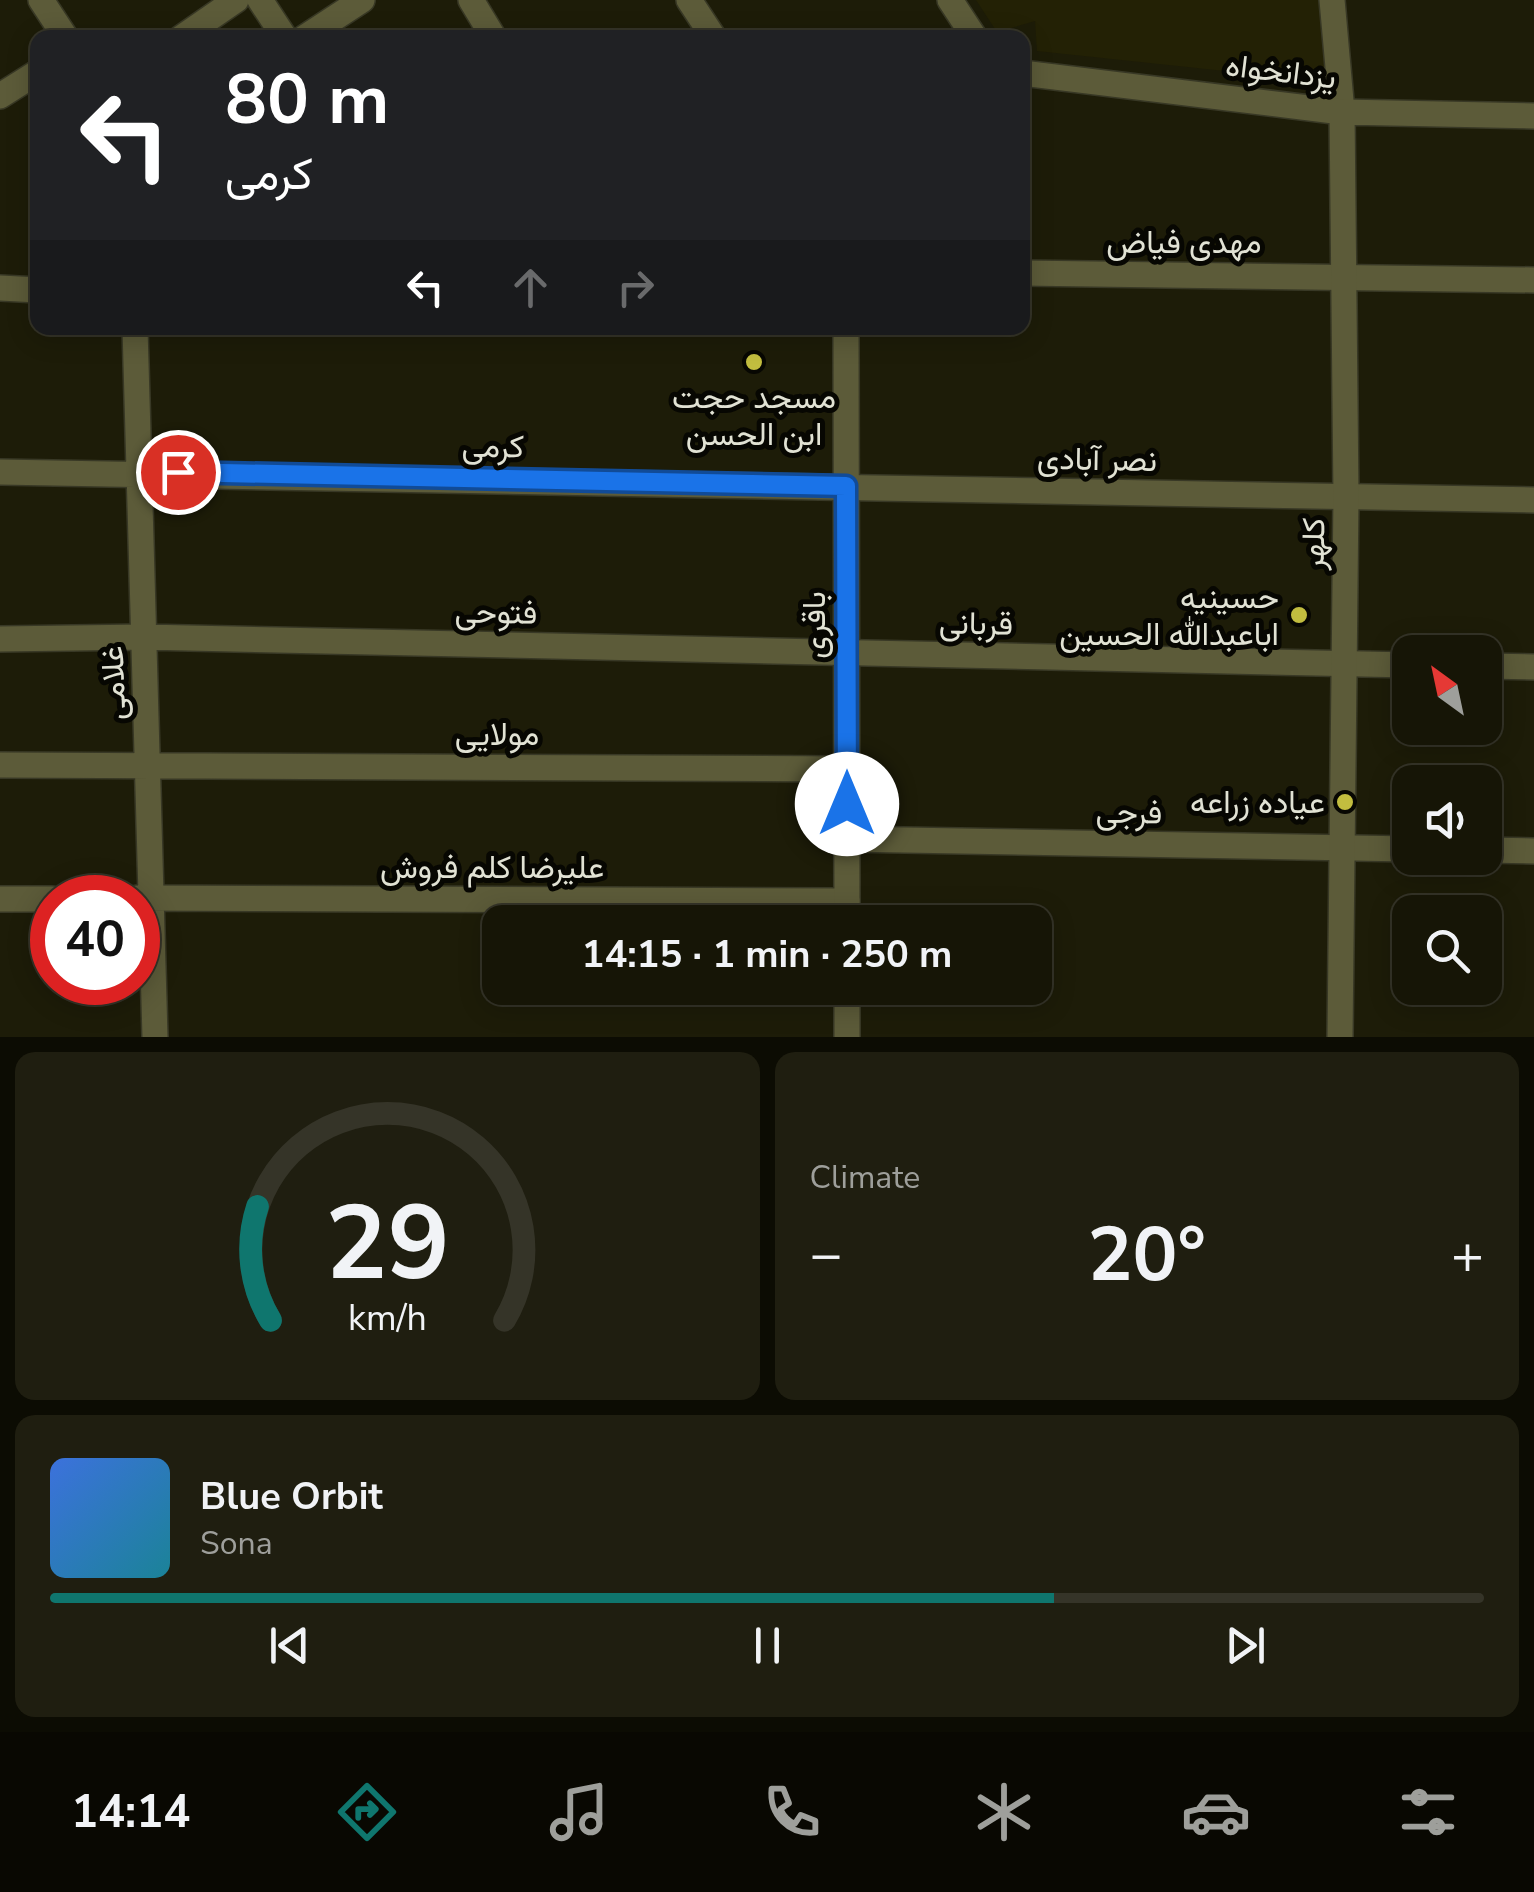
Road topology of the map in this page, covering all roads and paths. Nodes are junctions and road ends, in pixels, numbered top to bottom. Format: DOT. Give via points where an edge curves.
graph roads {
  1 [pos="40,0"];
  2 [pos="236,0"];
  3 [pos="260,0"];
  4 [pos="362,0"];
  5 [pos="471,0"];
  6 [pos="689,0"];
  7 [pos="950,0"];
  8 [pos="1332,0"];
  9 [pos="61,30"];
  10 [pos="193,30"];
  11 [pos="280,30"];
  12 [pos="316,30"];
  13 [pos="489,30"];
  14 [pos="709,30"];
  15 [pos="970,30"];
  16 [pos="1030,74"];
  17 [pos="30,77"];
  18 [pos="0,96"];
  19 [pos="1342,112"];
  20 [pos="1534,116"];
  21 [pos="1030,274"];
  22 [pos="1344,275"];
  23 [pos="1534,280"];
  24 [pos="0,288"];
  25 [pos="30,290"];
  26 [pos="135,335"];
  27 [pos="846,335"];
  28 [pos="0,472"];
  29 [pos="139,472"];
  30 [pos="846,486"];
  31 [pos="1346,496"];
  32 [pos="1534,500"];
  33 [pos="144,637"];
  34 [pos="0,639"];
  35 [pos="846,652"];
  36 [pos="1344,663"];
  37 [pos="1392,664"];
  38 [pos="1502,667"];
  39 [pos="1534,668"];
  40 [pos="148,764"];
  41 [pos="0,765"];
  42 [pos="847,769"];
  43 [pos="847,839"];
  44 [pos="1342,848"];
  45 [pos="1392,849"];
  46 [pos="1502,850"];
  47 [pos="1534,851"];
  48 [pos="145,875"];
  49 [pos="30,898"];
  50 [pos="160,898"];
  51 [pos="0,899"];
  52 [pos="496,905"];
  53 [pos="847,905"];
  54 [pos="152,1005"];
  55 [pos="847,1005"];
  56 [pos="155,1037"];
  57 [pos="847,1037"];
  58 [pos="1340,1037"];
  1 -- 9 [label="street"];
  2 -- 10 [label="street"];
  3 -- 11 [label="street"];
  4 -- 12 [label="street"];
  5 -- 13 [label="street"];
  6 -- 14 [label="street"];
  7 -- 15 [label="street"];
  8 -- 19 [label="street, کلهر"];
  16 -- 19 [label="street, یزدانخواه"];
  17 -- 18 [label="street"];
  19 -- 20 [label="street, یزدانخواه"];
  19 -- 22 [label="street, کلهر"];
  21 -- 22 [label="street, مهدی فیاض"];
  22 -- 23 [label="street, مهدی فیاض"];
  22 -- 31 [label="street, کلهر"];
  24 -- 25 [label="street"];
  26 -- 29 [label="street, غلامی"];
  27 -- 30 [label="street, باقری"];
  28 -- 29 [label="street, کرمی"];
  29 -- 30 [label="street, کرمی"];
  29 -- 33 [label="street, غلامی"];
  30 -- 31 [label="street, نصر آبادی"];
  30 -- 35 [label="street, باقری"];
  31 -- 32 [label="street, نصر آبادی"];
  31 -- 36 [label="street, کلهر"];
  33 -- 34 [label="street, فتوحی"];
  33 -- 35 [label="street, فتوحی"];
  33 -- 40 [label="street, غلامی"];
  35 -- 36 [label="street, قربانی"];
  35 -- 42 [label="street, باقری"];
  36 -- 37 [label="street, قربانی"];
  36 -- 44 [label="street, کلهر"];
  38 -- 39 [label="street"];
  40 -- 41 [label="street, مولایی"];
  40 -- 42 [label="street, مولایی"];
  40 -- 48 [label="street, غلامی"];
  42 -- 43 [label="street, باقری"];
  43 -- 44 [label="street, فرجی"];
  43 -- 53 [label="street, باقری"];
  44 -- 45 [label="street, فرجی"];
  44 -- 58 [label="street, کلهر"];
  46 -- 47 [label="street"];
  49 -- 51 [label="street"];
  50 -- 52 [label="street, علیرضا کلم فروش"];
  54 -- 56 [label="street, غلامی"];
  55 -- 57 [label="street"];
}
